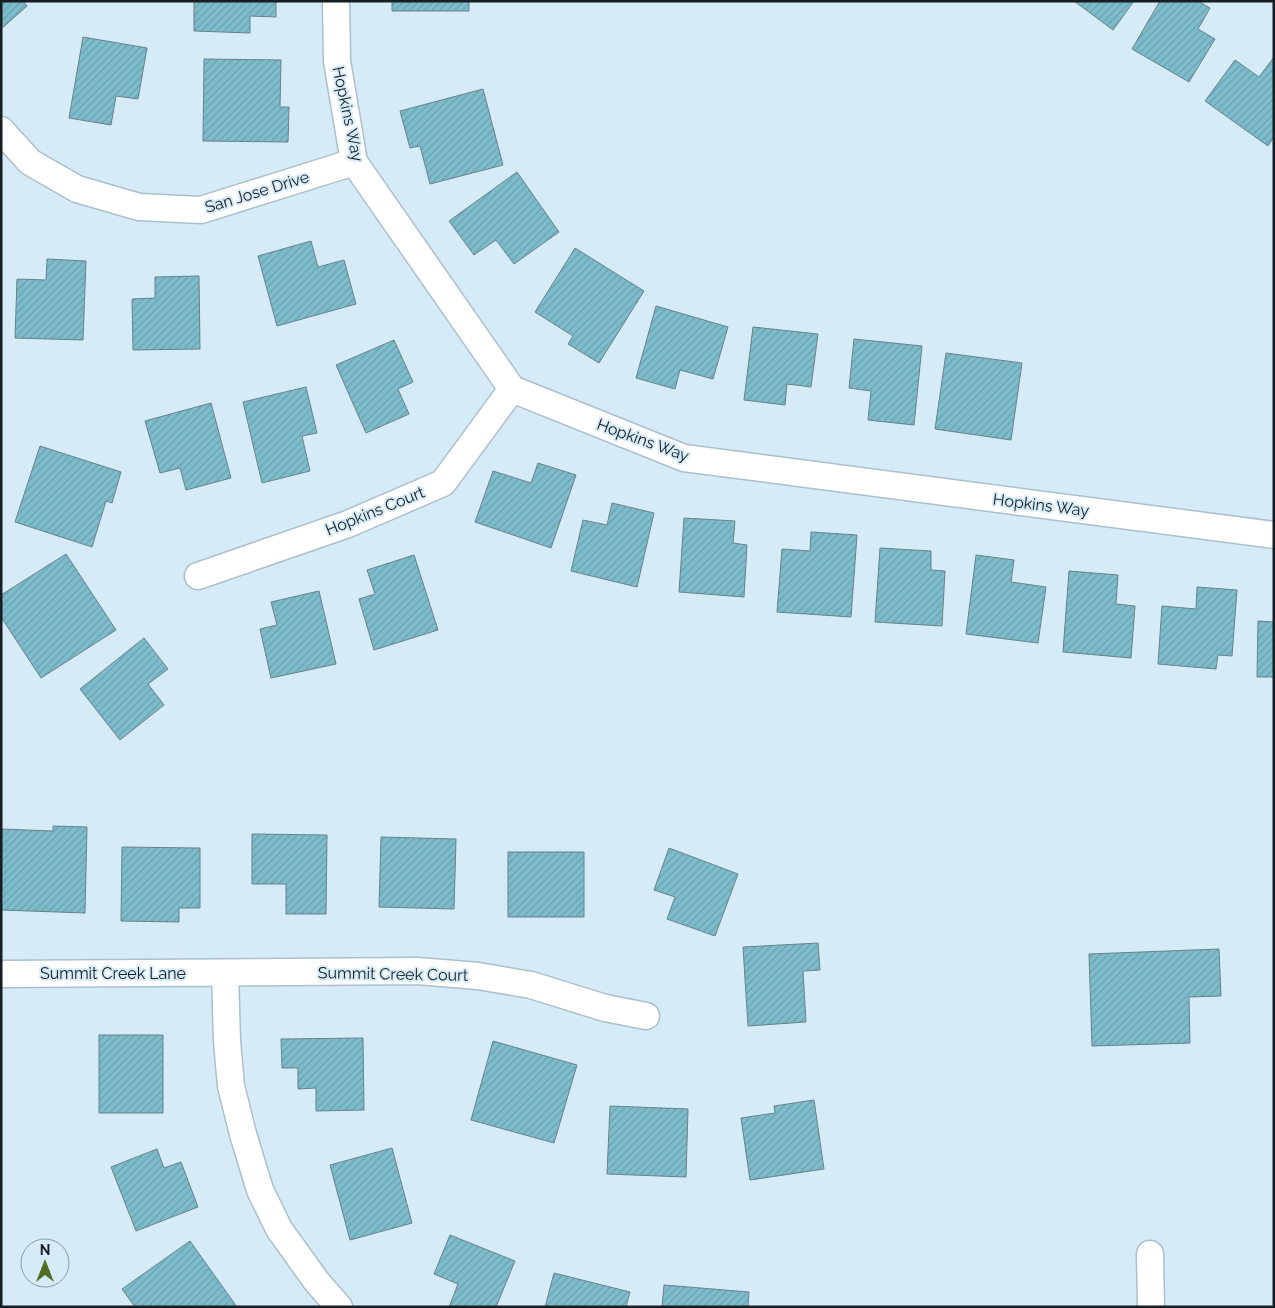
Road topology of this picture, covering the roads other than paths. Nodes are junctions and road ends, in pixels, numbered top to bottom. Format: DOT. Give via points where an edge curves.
graph roads {
  1 [pos="336,1"];
  2 [pos="1,130"];
  3 [pos="354,162"];
  4 [pos="512,389"];
  5 [pos="1274,535"];
  6 [pos="198,576"];
  7 [pos="225,973"];
  8 [pos="1,974"];
  9 [pos="646,1016"];
  10 [pos="1150,1254"];
  11 [pos="339,1307"];
  12 [pos="1151,1307"];
  1 -- 3 [label="street, Hopkins Way" via="337,61"];
  2 -- 3 [label="street, San Jose Drive" via="30,162 77,189 138,207 201,210"];
  3 -- 4 [label="street, Hopkins Way"];
  4 -- 5 [label="street, Hopkins Way" via="684,458"];
  4 -- 6 [label="street, Hopkins Court" via="443,483 348,524"];
  7 -- 8 [label="street, Summit Creek Lane"];
  7 -- 9 [label="street, Summit Creek Court" via="418,971 478,976 531,985 605,1008"];
  7 -- 11 [label="street" via="231,1086 260,1190 280,1229"];
  10 -- 12 [label="street"];
}
